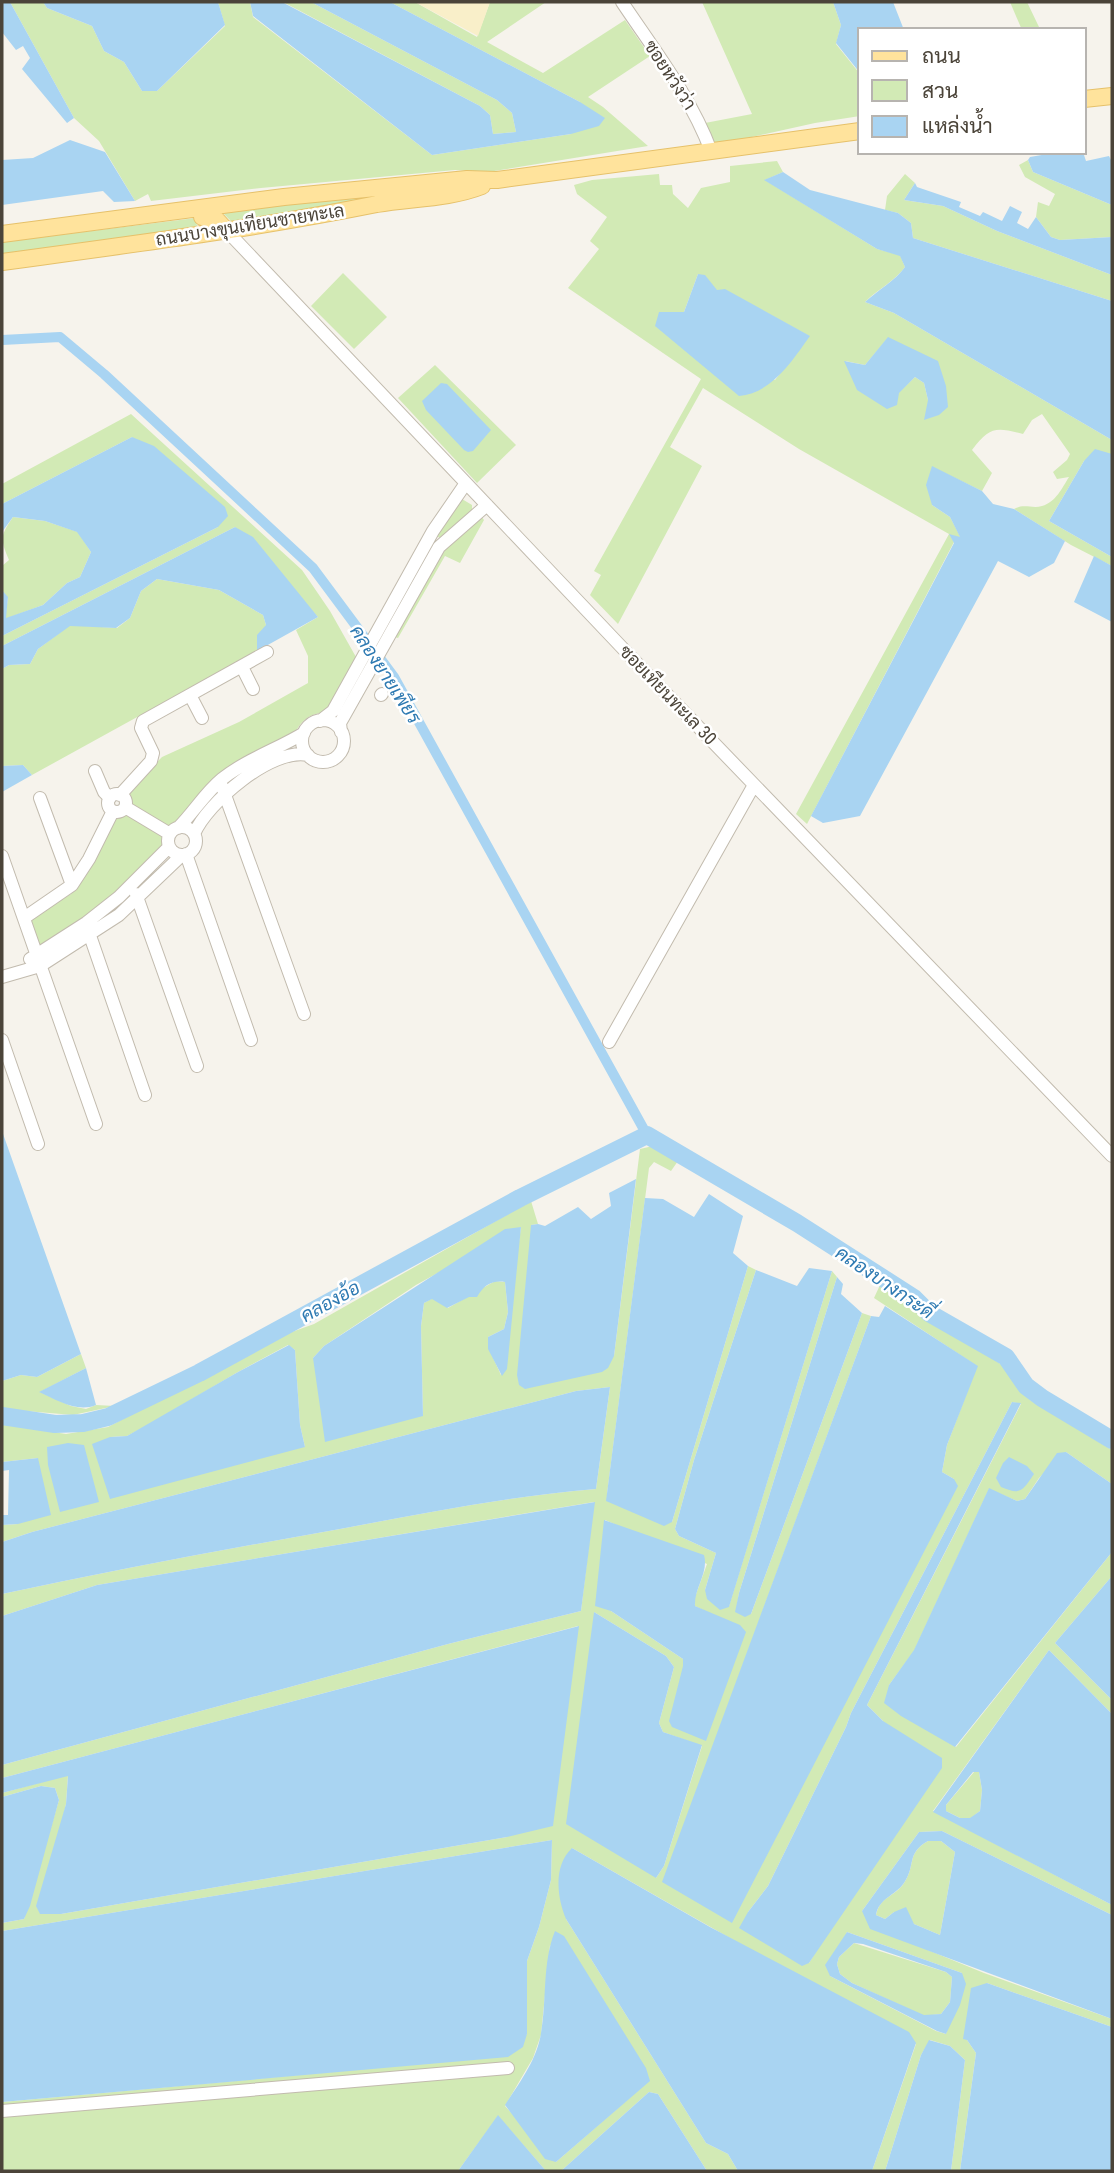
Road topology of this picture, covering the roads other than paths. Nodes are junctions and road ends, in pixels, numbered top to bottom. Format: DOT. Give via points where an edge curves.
graph roads {
  1 [pos="622,2"];
  2 [pos="1112,96"];
  3 [pos="1086,99"];
  4 [pos="858,131"];
  5 [pos="711,151"];
  6 [pos="497,180"];
  7 [pos="178,211"];
  8 [pos="202,217"];
  9 [pos="228,231"];
  10 [pos="2,234"];
  11 [pos="190,236"];
  12 [pos="2,262"];
  13 [pos="466,483"];
  14 [pos="487,505"];
  15 [pos="431,535"];
  16 [pos="445,541"];
  17 [pos="402,600"];
  18 [pos="268,652"];
  19 [pos="242,667"];
  20 [pos="363,669"];
  21 [pos="253,689"];
  22 [pos="190,695"];
  23 [pos="202,718"];
  24 [pos="320,721"];
  25 [pos="341,732"];
  26 [pos="304,733"];
  27 [pos="307,755"];
  28 [pos="95,771"];
  29 [pos="754,785"];
  30 [pos="223,787"];
  31 [pos="40,798"];
  32 [pos="117,803"];
  33 [pos="194,834"];
  34 [pos="172,836"];
  35 [pos="184,855"];
  36 [pos="2,856"];
  37 [pos="132,883"];
  38 [pos="72,885"];
  39 [pos="137,898"];
  40 [pos="24,918"];
  41 [pos="88,929"];
  42 [pos="38,961"];
  43 [pos="2,975"];
  44 [pos="304,1014"];
  45 [pos="251,1040"];
  46 [pos="2,1041"];
  47 [pos="609,1042"];
  48 [pos="197,1066"];
  49 [pos="145,1095"];
  50 [pos="96,1124"];
  51 [pos="38,1144"];
  52 [pos="1112,1156"];
  53 [pos="508,2068"];
  54 [pos="2,2111"];
  1 -- 5 [label="street, ซอยหวังว่า" via="689,103"];
  2 -- 3 [label="main road"];
  4 -- 5 [label="main road, ถนนบางขุนเทียนชายทะเล"];
  5 -- 6 [label="main road, ถนนบางขุนเทียนชายทะเล"];
  6 -- 7 [label="main road, ถนนบางขุนเทียนชายทะเล" via="467,179"];
  6 -- 9 [label="main road, ถนนบางขุนเทียนชายทะเล" via="440,196"];
  7 -- 8 [label="main road"];
  7 -- 10 [label="main road, ถนนบางขุนเทียนชายทะเล"];
  8 -- 9 [label="main road" via="215,218"];
  8 -- 11 [label="main road" via="200,230"];
  9 -- 11 [label="main road, ถนนบางขุนเทียนชายทะเล"];
  9 -- 13 [label="street, ซอยเทียนทะเล 30"];
  11 -- 12 [label="main road, ถนนบางขุนเทียนชายทะเล"];
  13 -- 14 [label="street, ซอยเทียนทะเล 30"];
  13 -- 15 [label="street"];
  14 -- 16 [label="street"];
  14 -- 29 [label="street, ซอยเทียนทะเล 30"];
  15 -- 16 [label="street" via="434,541"];
  15 -- 17 [label="street"];
  16 -- 17 [label="street"];
  17 -- 20 [label="street"];
  18 -- 19 [label="street"];
  19 -- 21 [label="street"];
  19 -- 22 [label="street"];
  20 -- 24 [label="street" via="333,711"];
  20 -- 25 [label="street" via="340,723"];
  22 -- 23 [label="street"];
  22 -- 32 [label="street" via="143,721 141,727 153,753 151,761"];
  24 -- 25 [label="street" via="332,723"];
  24 -- 26 [label="street"];
  25 -- 27 [label="street" via="342,751 332,760 320,762"];
  26 -- 27 [label="street"];
  26 -- 30 [label="street" via="241,766"];
  27 -- 30 [label="street" via="286,757"];
  28 -- 32 [label="street" via="104,792"];
  29 -- 47 [label="street"];
  29 -- 52 [label="street, ซอยเทียนทะเล 30"];
  30 -- 33 [label="street"];
  30 -- 34 [label="street"];
  30 -- 44 [label="street"];
  31 -- 38 [label="street"];
  32 -- 34 [label="street"];
  32 -- 38 [label="street"];
  33 -- 34 [label="street" via="187,828"];
  33 -- 35 [label="street" via="194,848"];
  34 -- 35 [label="street" via="174,853"];
  34 -- 37 [label="street"];
  35 -- 39 [label="street"];
  35 -- 45 [label="street"];
  36 -- 40 [label="street"];
  37 -- 39 [label="street"];
  37 -- 41 [label="street"];
  38 -- 40 [label="street"];
  39 -- 41 [label="street" via="119,915"];
  39 -- 48 [label="street"];
  40 -- 42 [label="street"];
  41 -- 42 [label="street"];
  41 -- 49 [label="street"];
  42 -- 43 [label="street"];
  42 -- 50 [label="street"];
  46 -- 51 [label="street"];
  53 -- 54 [label="street"];
}
